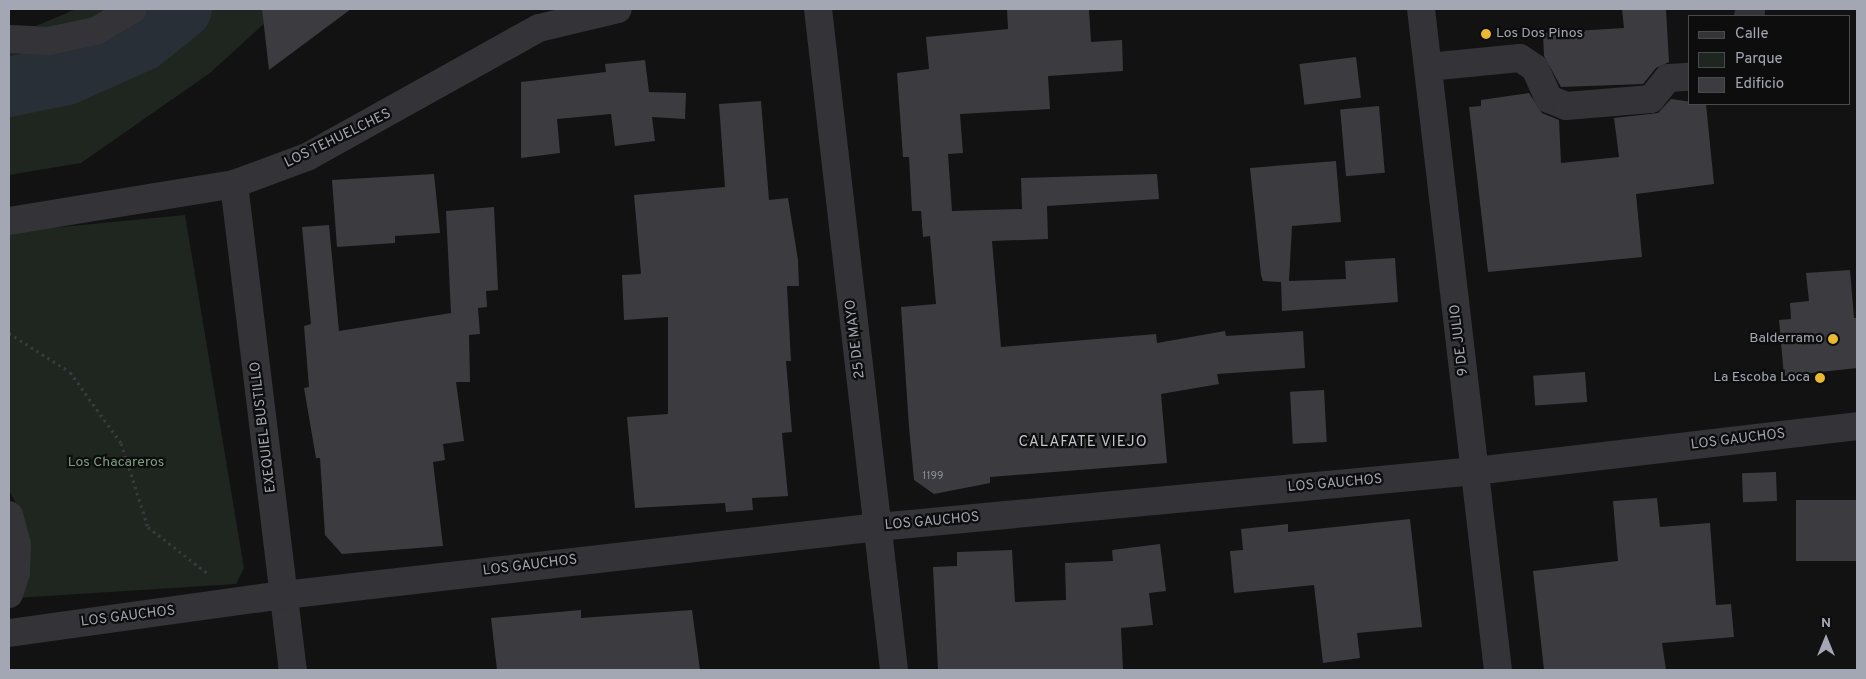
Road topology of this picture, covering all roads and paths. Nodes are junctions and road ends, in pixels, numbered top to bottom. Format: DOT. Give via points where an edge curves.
graph roads {
  1 [pos="133,9"];
  2 [pos="618,9"];
  3 [pos="818,9"];
  4 [pos="1421,9"];
  5 [pos="9,39"];
  6 [pos="1428,67"];
  7 [pos="1688,77"];
  8 [pos="234,184"];
  9 [pos="9,221"];
  10 [pos="9,333"];
  11 [pos="1857,426"];
  12 [pos="1475,471"];
  13 [pos="9,516"];
  14 [pos="878,527"];
  15 [pos="9,594"];
  16 [pos="284,594"];
  17 [pos="224,604"];
  18 [pos="9,633"];
  19 [pos="294,670"];
  20 [pos="894,670"];
  21 [pos="1498,670"];
  1 -- 5 [label="street" via="96,31 48,41"];
  2 -- 8 [label="street, LOS TEHUELCHES" via="539,28 307,157"];
  3 -- 14 [label="street, 25 DE MAYO"];
  4 -- 6 [label="street, 9 DE JULIO"];
  6 -- 7 [label="street" via="1520,58 1535,68 1549,99 1566,106 1651,100 1668,78"];
  6 -- 12 [label="street, 9 DE JULIO"];
  8 -- 9 [label="street, LOS TEHUELCHES"];
  8 -- 16 [label="street, EXEQUIEL BUSTILLO"];
  10 -- 17 [label="path" via="70,372 120,443 148,527 221,584"];
  11 -- 12 [label="street, LOS GAUCHOS"];
  12 -- 14 [label="street, LOS GAUCHOS"];
  12 -- 21 [label="street, 9 DE JULIO"];
  13 -- 15 [label="street" via="17,544 16,573"];
  14 -- 16 [label="street, LOS GAUCHOS"];
  14 -- 20 [label="street, 25 DE MAYO"];
  16 -- 17 [label="street, LOS GAUCHOS"];
  16 -- 19 [label="street, EXEQUIEL BUSTILLO"];
  17 -- 18 [label="street, LOS GAUCHOS"];
}
